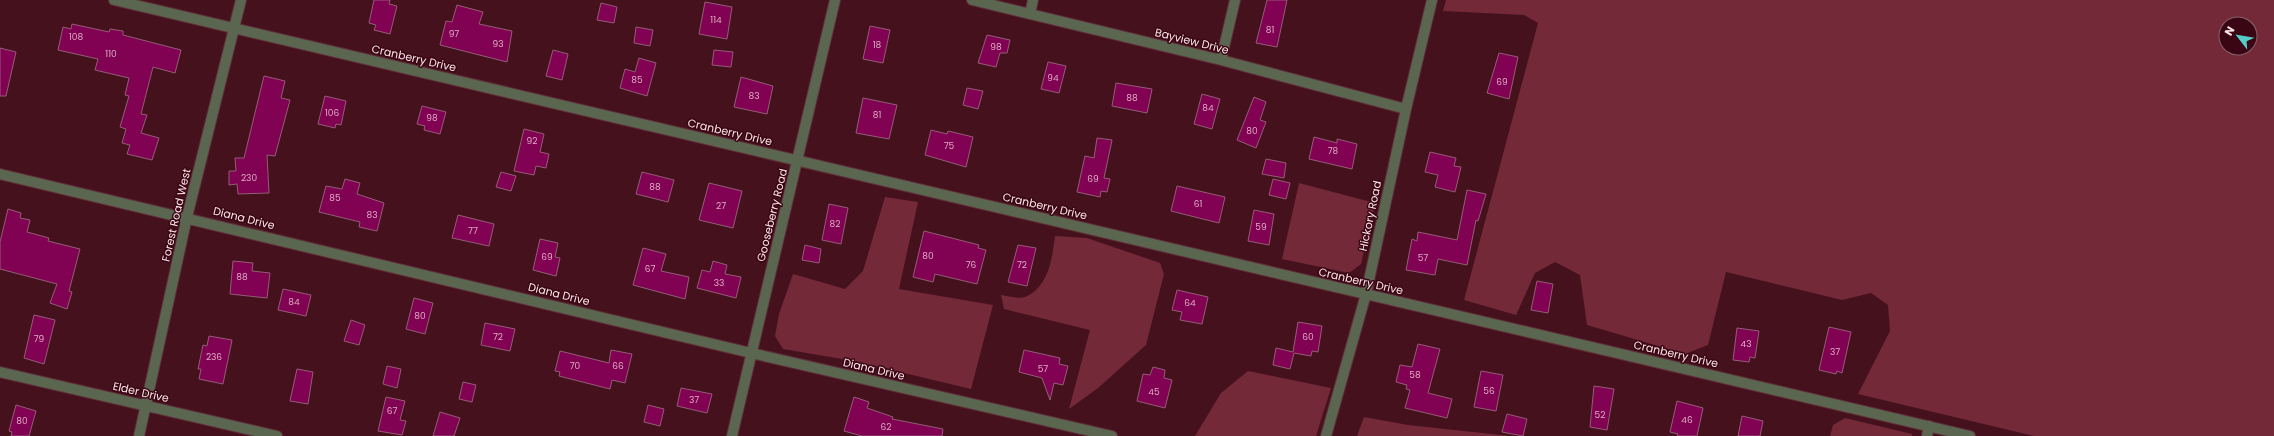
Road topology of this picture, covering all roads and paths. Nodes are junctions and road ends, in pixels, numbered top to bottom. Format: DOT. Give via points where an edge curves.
graph roads {
  1 [pos="114,0"];
  2 [pos="241,0"];
  3 [pos="835,0"];
  4 [pos="972,0"];
  5 [pos="1033,0"];
  6 [pos="1235,0"];
  7 [pos="1432,0"];
  8 [pos="1030,14"];
  9 [pos="234,28"];
  10 [pos="1221,60"];
  11 [pos="1406,109"];
  12 [pos="798,160"];
  13 [pos="0,174"];
  14 [pos="187,217"];
  15 [pos="1366,294"];
  16 [pos="751,353"];
  17 [pos="0,372"];
  18 [pos="146,405"];
  19 [pos="1929,426"];
  20 [pos="139,436"];
  21 [pos="277,436"];
  22 [pos="732,436"];
  23 [pos="1112,436"];
  24 [pos="1326,436"];
  25 [pos="1927,436"];
  26 [pos="1970,436"];
  1 -- 9 [label="street, Cranberry Drive"];
  2 -- 9 [label="street, Forest Road West"];
  3 -- 12 [label="street, Gooseberry Road"];
  4 -- 8 [label="street, Bayview Drive"];
  5 -- 8 [label="street"];
  6 -- 10 [label="street"];
  7 -- 11 [label="street, Hickory Road"];
  8 -- 10 [label="street, Bayview Drive"];
  9 -- 12 [label="street, Cranberry Drive"];
  9 -- 14 [label="street, Forest Road West"];
  10 -- 11 [label="street, Bayview Drive"];
  11 -- 15 [label="street, Hickory Road"];
  12 -- 15 [label="street, Cranberry Drive"];
  12 -- 16 [label="street, Gooseberry Road"];
  13 -- 14 [label="street, Diana Drive"];
  14 -- 16 [label="street, Diana Drive"];
  14 -- 18 [label="street, Forest Road West"];
  15 -- 19 [label="street, Cranberry Drive"];
  15 -- 24 [label="street, Hickory Road"];
  16 -- 22 [label="street, Gooseberry Road"];
  16 -- 23 [label="street, Diana Drive"];
  17 -- 18 [label="street, Elder Drive"];
  18 -- 20 [label="street, Forest Road West"];
  18 -- 21 [label="street, Elder Drive"];
  19 -- 25 [label="street"];
  19 -- 26 [label="street, Cranberry Drive"];
}
